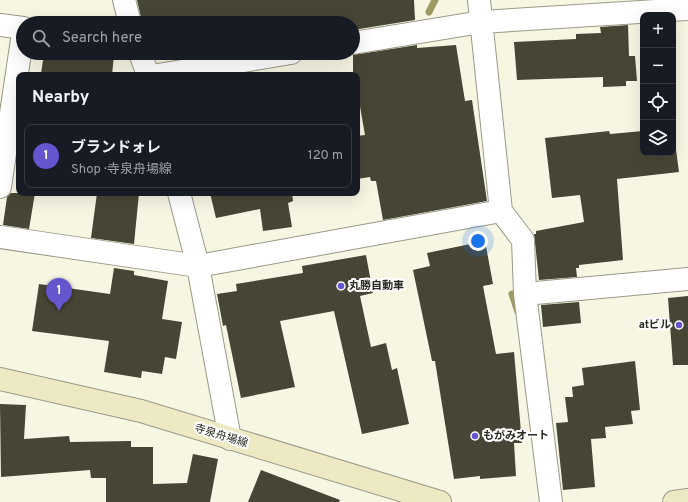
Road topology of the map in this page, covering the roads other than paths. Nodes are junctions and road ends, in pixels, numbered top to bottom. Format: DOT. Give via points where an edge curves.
graph roads {
  1 [pos="124,0"];
  2 [pos="479,0"];
  3 [pos="688,10"];
  4 [pos="128,16"];
  5 [pos="481,22"];
  6 [pos="0,25"];
  7 [pos="16,27"];
  8 [pos="360,42"];
  9 [pos="19,60"];
  10 [pos="143,60"];
  11 [pos="249,60"];
  12 [pos="17,72"];
  13 [pos="147,72"];
  14 [pos="176,72"];
  15 [pos="16,80"];
  16 [pos="0,187"];
  17 [pos="180,196"];
  18 [pos="500,211"];
  19 [pos="0,237"];
  20 [pos="198,266"];
  21 [pos="688,279"];
  22 [pos="525,294"];
  23 [pos="0,379"];
  24 [pos="230,439"];
  25 [pos="688,500"];
  26 [pos="440,502"];
  27 [pos="551,502"];
  28 [pos="674,502"];
  1 -- 4 [label="street"];
  2 -- 5 [label="street"];
  3 -- 5 [label="street"];
  5 -- 8 [label="street"];
  5 -- 18 [label="street"];
  6 -- 7 [label="street"];
  9 -- 12 [label="street"];
  10 -- 13 [label="street"];
  11 -- 14 [label="street"];
  15 -- 16 [label="street"];
  17 -- 20 [label="street"];
  18 -- 20 [label="street"];
  18 -- 22 [label="street" via="522,240"];
  19 -- 20 [label="street"];
  20 -- 24 [label="street"];
  21 -- 22 [label="street"];
  22 -- 27 [label="street"];
  23 -- 24 [label="main road, 寺泉舟場線" via="141,411"];
  24 -- 26 [label="main road, 寺泉舟場線"];
  25 -- 28 [label="main road"];
}
